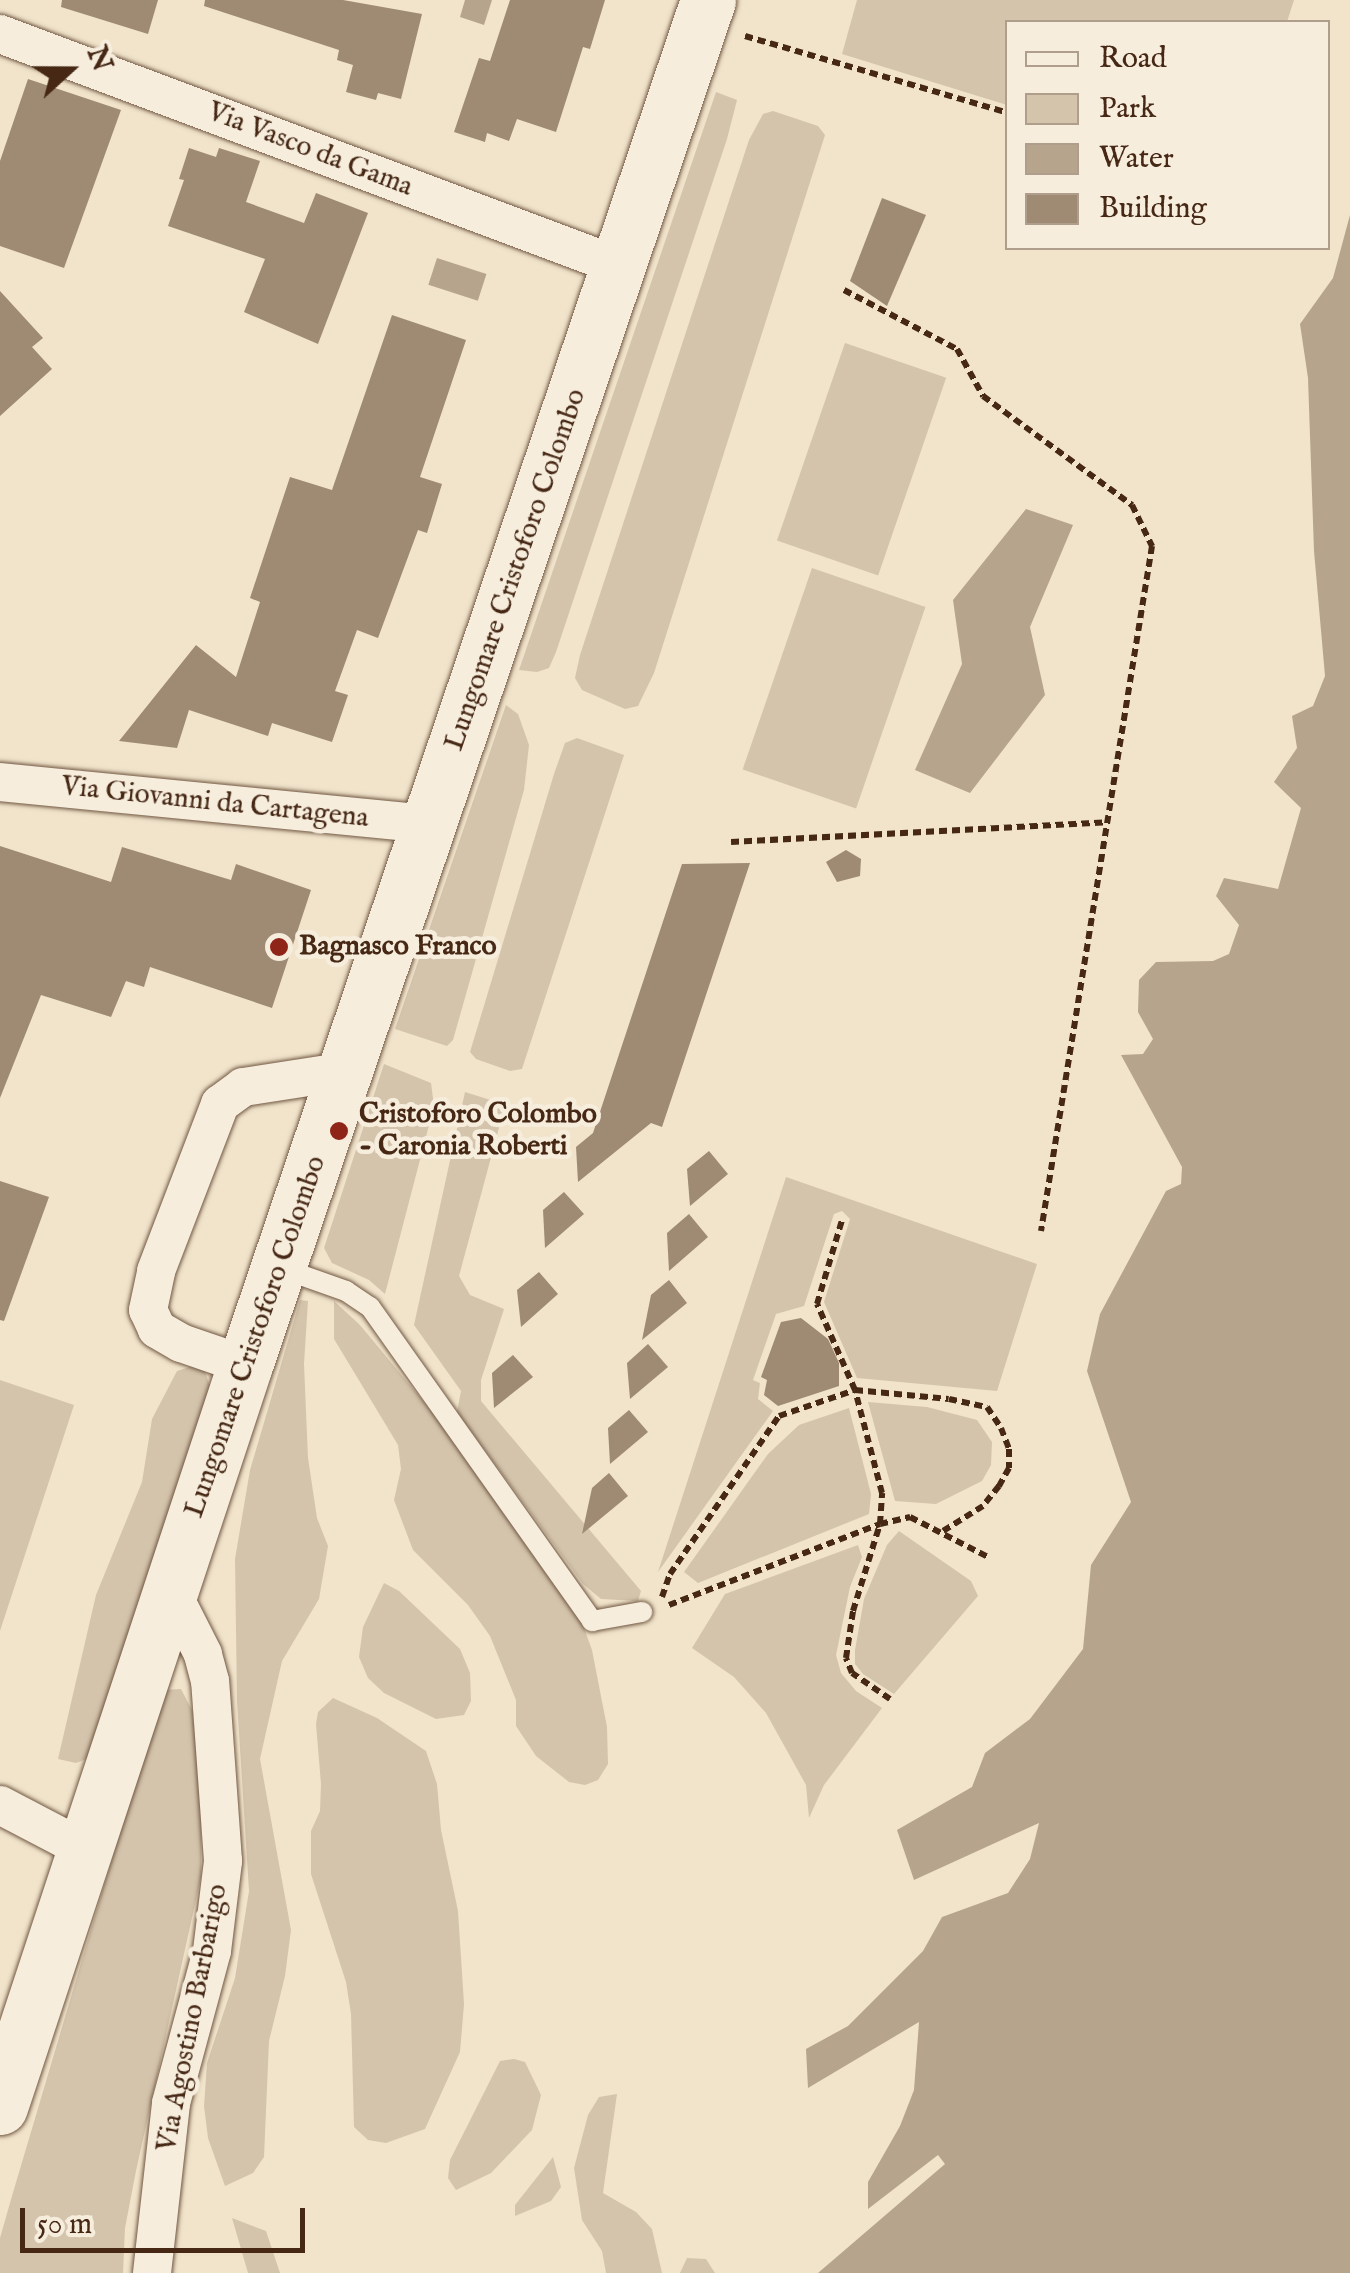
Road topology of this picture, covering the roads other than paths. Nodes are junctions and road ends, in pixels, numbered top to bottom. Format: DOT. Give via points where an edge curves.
graph roads {
  1 [pos="722,17"];
  2 [pos="0,34"];
  3 [pos="619,266"];
  4 [pos="0,782"];
  5 [pos="430,824"];
  6 [pos="346,1071"];
  7 [pos="279,1267"];
  8 [pos="245,1365"];
  9 [pos="171,1592"];
  10 [pos="642,1612"];
  11 [pos="0,1805"];
  12 [pos="84,1849"];
  13 [pos="0,2107"];
  14 [pos="162,2264"];
  1 -- 3 [label="main road, Lungomare Cristoforo Colombo"];
  2 -- 3 [label="street, Via Vasco da Gama"];
  3 -- 5 [label="main road, Lungomare Cristoforo Colombo"];
  4 -- 5 [label="street, Via Giovanni da Cartagena"];
  5 -- 6 [label="main road, Lungomare Cristoforo Colombo"];
  6 -- 7 [label="main road, Lungomare Cristoforo Colombo"];
  6 -- 8 [label="street" via="243,1087 220,1104 156,1271 148,1310 157,1329"];
  7 -- 8 [label="main road, Lungomare Cristoforo Colombo"];
  7 -- 10 [label="lane" via="370,1307 592,1621"];
  8 -- 9 [label="main road, Lungomare Cristoforo Colombo"];
  9 -- 12 [label="main road, Lungomare Cristoforo Colombo"];
  9 -- 14 [label="street, Via Agostino Barbarigo" via="210,1681 223,1861 212,1951 170,2103"];
  11 -- 12 [label="street"];
  12 -- 13 [label="main road, Lungomare Cristoforo Colombo"];
}
